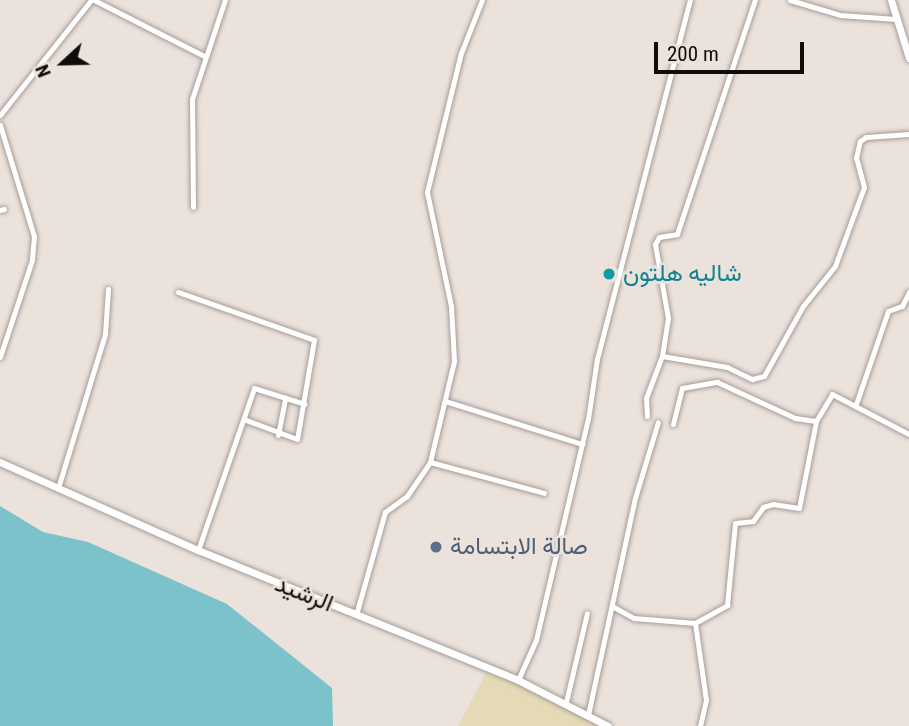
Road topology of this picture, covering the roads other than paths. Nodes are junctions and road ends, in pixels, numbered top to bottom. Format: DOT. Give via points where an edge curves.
graph roads {
  1 [pos="93,0"];
  2 [pos="225,0"];
  3 [pos="482,0"];
  4 [pos="690,0"];
  5 [pos="755,0"];
  6 [pos="790,0"];
  7 [pos="891,0"];
  8 [pos="897,19"];
  9 [pos="204,56"];
  10 [pos="909,58"];
  11 [pos="0,115"];
  12 [pos="0,125"];
  13 [pos="909,134"];
  14 [pos="193,208"];
  15 [pos="107,289"];
  16 [pos="178,292"];
  17 [pos="909,292"];
  18 [pos="662,356"];
  19 [pos="0,358"];
  20 [pos="285,398"];
  21 [pos="444,401"];
  22 [pos="305,404"];
  23 [pos="856,404"];
  24 [pos="647,416"];
  25 [pos="246,420"];
  26 [pos="816,421"];
  27 [pos="658,422"];
  28 [pos="673,424"];
  29 [pos="909,434"];
  30 [pos="278,435"];
  31 [pos="582,444"];
  32 [pos="0,462"];
  33 [pos="430,462"];
  34 [pos="58,488"];
  35 [pos="544,493"];
  36 [pos="198,550"];
  37 [pos="612,606"];
  38 [pos="587,613"];
  39 [pos="356,615"];
  40 [pos="695,623"];
  41 [pos="518,680"];
  42 [pos="566,702"];
  43 [pos="588,715"];
  44 [pos="608,726"];
  45 [pos="701,726"];
  1 -- 9 [label="street"];
  1 -- 11 [label="street"];
  2 -- 9 [label="street"];
  3 -- 21 [label="street" via="461,53 427,192 453,332 455,357"];
  4 -- 31 [label="street" via="597,359"];
  5 -- 18 [label="street" via="677,234 656,240 668,318"];
  6 -- 8 [label="street" via="840,15"];
  7 -- 8 [label="main road"];
  8 -- 10 [label="main road"];
  9 -- 14 [label="street" via="192,99"];
  12 -- 19 [label="street" via="34,236 32,260"];
  13 -- 18 [label="street" via="860,141 856,158 864,187 835,266 803,306 764,376 752,379 727,367"];
  15 -- 34 [label="street" via="105,334"];
  16 -- 22 [label="street" via="314,340"];
  17 -- 23 [label="street" via="902,306 888,312"];
  18 -- 24 [label="street" via="646,398"];
  20 -- 22 [label="street"];
  20 -- 25 [label="street" via="254,388"];
  20 -- 30 [label="street"];
  21 -- 31 [label="street"];
  21 -- 33 [label="street"];
  22 -- 30 [label="street" via="297,439"];
  23 -- 26 [label="street" via="832,394"];
  23 -- 29 [label="street"];
  25 -- 30 [label="street"];
  25 -- 36 [label="street"];
  26 -- 28 [label="street" via="795,418 717,382 682,388"];
  26 -- 40 [label="street" via="799,508 773,504 750,522 737,521 726,605"];
  27 -- 37 [label="street" via="635,498"];
  31 -- 41 [label="street" via="536,640"];
  32 -- 34 [label="main road, الرشيد"];
  33 -- 35 [label="street"];
  33 -- 39 [label="street" via="407,496 385,512"];
  34 -- 36 [label="main road, الرشيد"];
  36 -- 39 [label="main road, الرشيد"];
  37 -- 40 [label="street" via="634,618"];
  37 -- 43 [label="street"];
  38 -- 42 [label="street"];
  39 -- 41 [label="main road, الرشيد"];
  40 -- 45 [label="street" via="706,700"];
  41 -- 42 [label="main road, الرشيد"];
  42 -- 43 [label="main road, الرشيد"];
  43 -- 44 [label="main road, الرشيد"];
}
